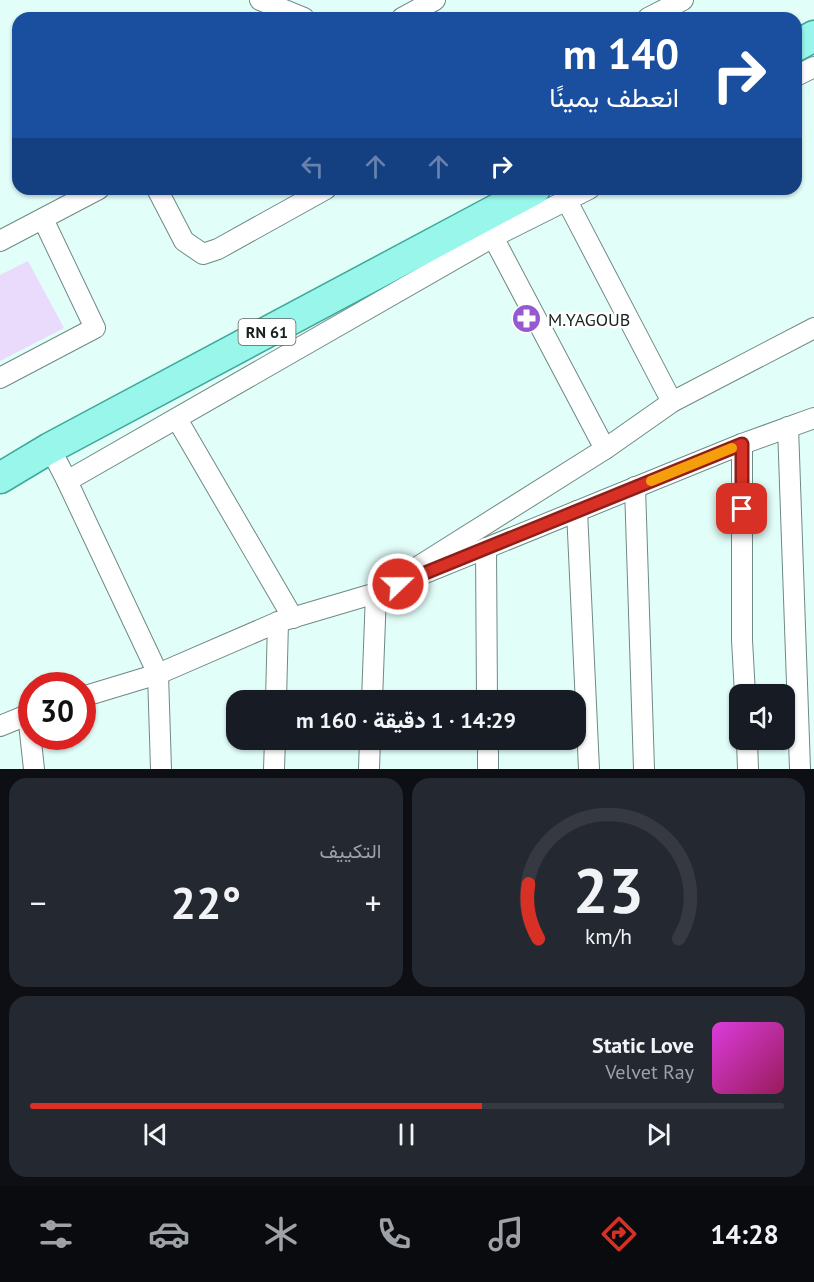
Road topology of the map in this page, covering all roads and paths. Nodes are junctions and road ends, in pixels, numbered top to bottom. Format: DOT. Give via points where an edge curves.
graph roads {
  1 [pos="260,0"];
  2 [pos="435,0"];
  3 [pos="683,0"];
  4 [pos="289,12"];
  5 [pos="413,12"];
  6 [pos="660,12"];
  7 [pos="88,195"];
  8 [pos="160,195"];
  9 [pos="315,195"];
  10 [pos="524,195"];
  11 [pos="578,195"];
  12 [pos="567,201"];
  13 [pos="43,219"];
  14 [pos="493,237"];
  15 [pos="0,241"];
  16 [pos="814,328"];
  17 [pos="0,378"];
  18 [pos="672,402"];
  19 [pos="814,418"];
  20 [pos="177,419"];
  21 [pos="788,428"];
  22 [pos="742,444"];
  23 [pos="50,448"];
  24 [pos="605,449"];
  25 [pos="0,478"];
  26 [pos="67,480"];
  27 [pos="635,487"];
  28 [pos="577,511"];
  29 [pos="486,548"];
  30 [pos="376,593"];
  31 [pos="286,620"];
  32 [pos="158,674"];
  33 [pos="744,684"];
  34 [pos="277,690"];
  35 [pos="372,690"];
  36 [pos="487,690"];
  37 [pos="96,693"];
  38 [pos="18,718"];
  39 [pos="0,726"];
  40 [pos="33,750"];
  41 [pos="275,750"];
  42 [pos="370,750"];
  43 [pos="488,750"];
  44 [pos="747,750"];
  45 [pos="34,769"];
  46 [pos="161,769"];
  47 [pos="274,769"];
  48 [pos="369,769"];
  49 [pos="488,769"];
  50 [pos="589,769"];
  51 [pos="644,769"];
  52 [pos="748,769"];
  53 [pos="800,769"];
  1 -- 4 [label="street"];
  2 -- 5 [label="street"];
  3 -- 6 [label="street"];
  7 -- 13 [label="street"];
  8 -- 9 [label="street" via="184,241 203,254"];
  10 -- 23 [label="main road, RN 61"];
  11 -- 12 [label="street"];
  12 -- 14 [label="street"];
  12 -- 18 [label="street"];
  13 -- 15 [label="street"];
  13 -- 17 [label="street" via="95,328"];
  14 -- 20 [label="street"];
  14 -- 24 [label="street"];
  16 -- 18 [label="street"];
  18 -- 24 [label="street"];
  19 -- 21 [label="street"];
  20 -- 26 [label="street"];
  20 -- 31 [label="street"];
  21 -- 22 [label="street"];
  21 -- 53 [label="street"];
  22 -- 27 [label="street"];
  22 -- 33 [label="street"];
  23 -- 25 [label="main road, RN 61"];
  23 -- 26 [label="street"];
  24 -- 30 [label="street"];
  26 -- 32 [label="street"];
  27 -- 28 [label="street"];
  27 -- 51 [label="street"];
  28 -- 29 [label="street"];
  28 -- 50 [label="street"];
  29 -- 30 [label="street"];
  29 -- 36 [label="street"];
  30 -- 31 [label="street"];
  30 -- 35 [label="street"];
  31 -- 32 [label="street"];
  31 -- 34 [label="street"];
  32 -- 37 [label="street"];
  32 -- 46 [label="street"];
  38 -- 39 [label="street"];
  40 -- 45 [label="street"];
  41 -- 47 [label="street"];
  42 -- 48 [label="street"];
  43 -- 49 [label="street"];
  44 -- 52 [label="street"];
}
